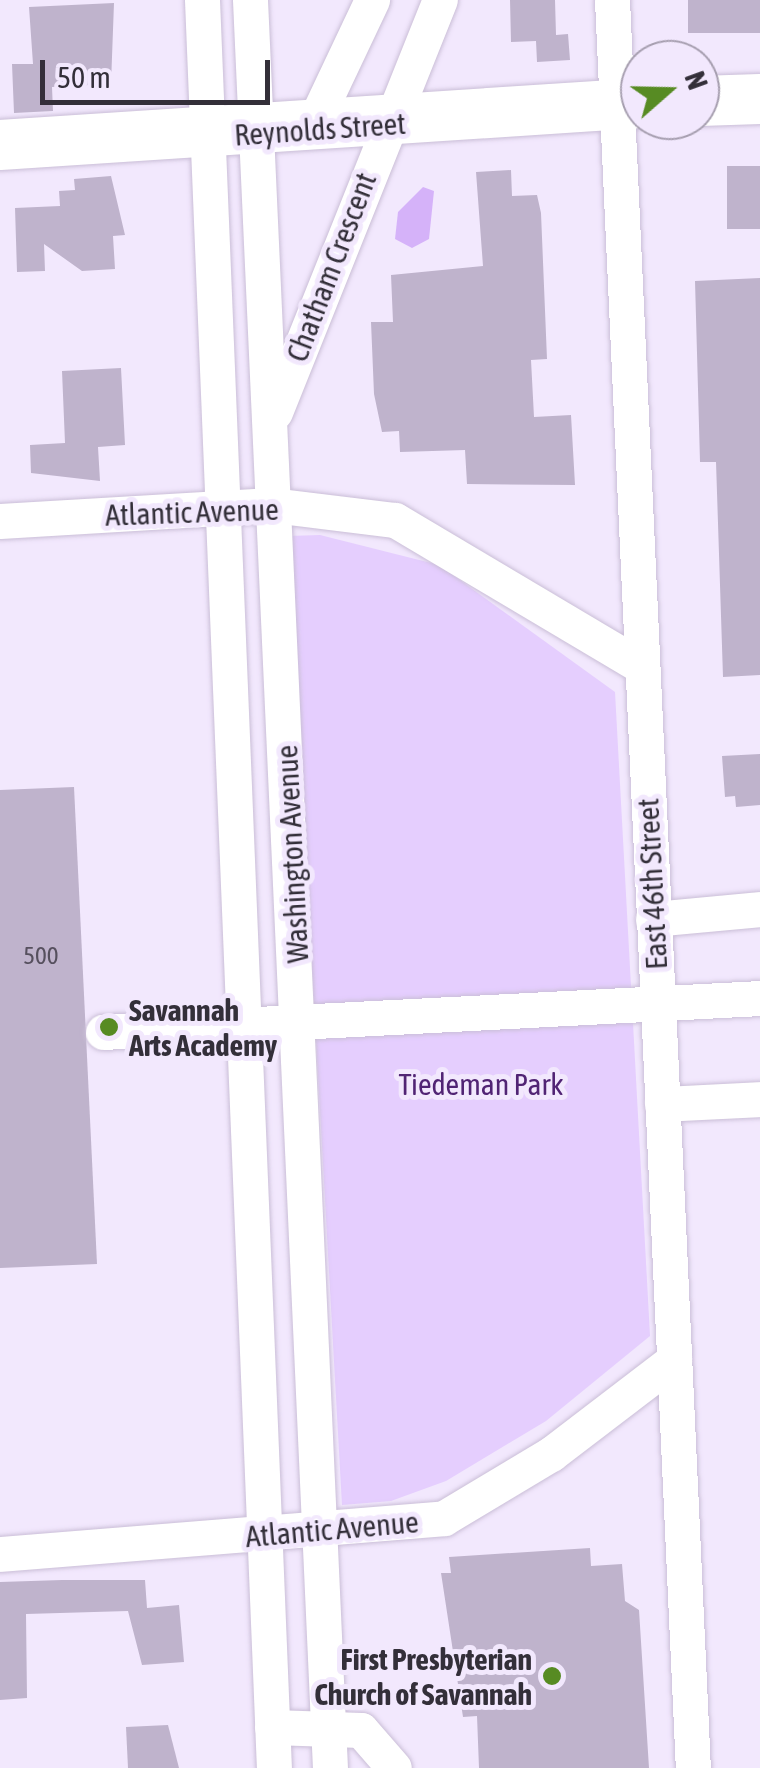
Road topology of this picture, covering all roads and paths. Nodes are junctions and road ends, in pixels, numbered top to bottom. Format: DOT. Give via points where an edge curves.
graph roads {
  1 [pos="202,0"];
  2 [pos="250,0"];
  3 [pos="372,0"];
  4 [pos="440,0"];
  5 [pos="612,0"];
  6 [pos="620,55"];
  7 [pos="760,99"];
  8 [pos="720,100"];
  9 [pos="620,105"];
  10 [pos="386,124"];
  11 [pos="311,130"];
  12 [pos="230,136"];
  13 [pos="628,140"];
  14 [pos="0,145"];
  15 [pos="271,424"];
  16 [pos="272,504"];
  17 [pos="220,508"];
  18 [pos="0,521"];
  19 [pos="642,666"];
  20 [pos="760,909"];
  21 [pos="653,918"];
  22 [pos="760,998"];
  23 [pos="657,1004"];
  24 [pos="302,1024"];
  25 [pos="237,1027"];
  26 [pos="103,1032"];
  27 [pos="760,1099"];
  28 [pos="662,1104"];
  29 [pos="674,1360"];
  30 [pos="318,1533"];
  31 [pos="261,1536"];
  32 [pos="0,1554"];
  33 [pos="329,1723"];
  34 [pos="272,1727"];
  35 [pos="274,1768"];
  36 [pos="330,1768"];
  37 [pos="343,1768"];
  38 [pos="394,1768"];
  39 [pos="693,1768"];
  1 -- 12 [label="street, Washington Avenue"];
  2 -- 12 [label="street, Washington Avenue"];
  3 -- 11 [label="street"];
  4 -- 10 [label="street, Chatham Crescent"];
  5 -- 6 [label="street, East 46th Street"];
  7 -- 8 [label="street"];
  9 -- 10 [label="street, Reynolds Street"];
  10 -- 11 [label="street, Reynolds Street"];
  10 -- 15 [label="street, Chatham Crescent"];
  11 -- 12 [label="street, Reynolds Street"];
  12 -- 14 [label="street, Reynolds Street"];
  12 -- 15 [label="street, Washington Avenue"];
  12 -- 17 [label="street, Washington Avenue"];
  13 -- 19 [label="street, East 46th Street"];
  15 -- 16 [label="street, Washington Avenue"];
  16 -- 17 [label="street, Atlantic Avenue"];
  16 -- 19 [label="street, Atlantic Avenue" via="395,520 436,538 576,635"];
  16 -- 24 [label="street, Washington Avenue"];
  17 -- 18 [label="street, Atlantic Avenue"];
  17 -- 25 [label="street, Washington Avenue"];
  19 -- 21 [label="street, East 46th Street"];
  20 -- 21 [label="street"];
  21 -- 23 [label="street, East 46th Street"];
  22 -- 23 [label="street"];
  23 -- 24 [label="street"];
  23 -- 28 [label="street, East 46th Street"];
  24 -- 25 [label="street"];
  24 -- 30 [label="street, Washington Avenue"];
  25 -- 26 [label="street"];
  25 -- 31 [label="street, Washington Avenue"];
  27 -- 28 [label="street"];
  28 -- 29 [label="street, East 46th Street"];
  29 -- 30 [label="street, Atlantic Avenue" via="551,1454 444,1518"];
  29 -- 39 [label="street, East 46th Street"];
  30 -- 31 [label="street, Atlantic Avenue"];
  30 -- 33 [label="street, Washington Avenue"];
  31 -- 32 [label="street, Atlantic Avenue"];
  31 -- 34 [label="street, Washington Avenue"];
  33 -- 34 [label="street"];
  33 -- 36 [label="street, Washington Avenue"];
  33 -- 37 [label="street"];
  33 -- 38 [label="street" via="361,1730"];
  34 -- 35 [label="street, Washington Avenue"];
}
